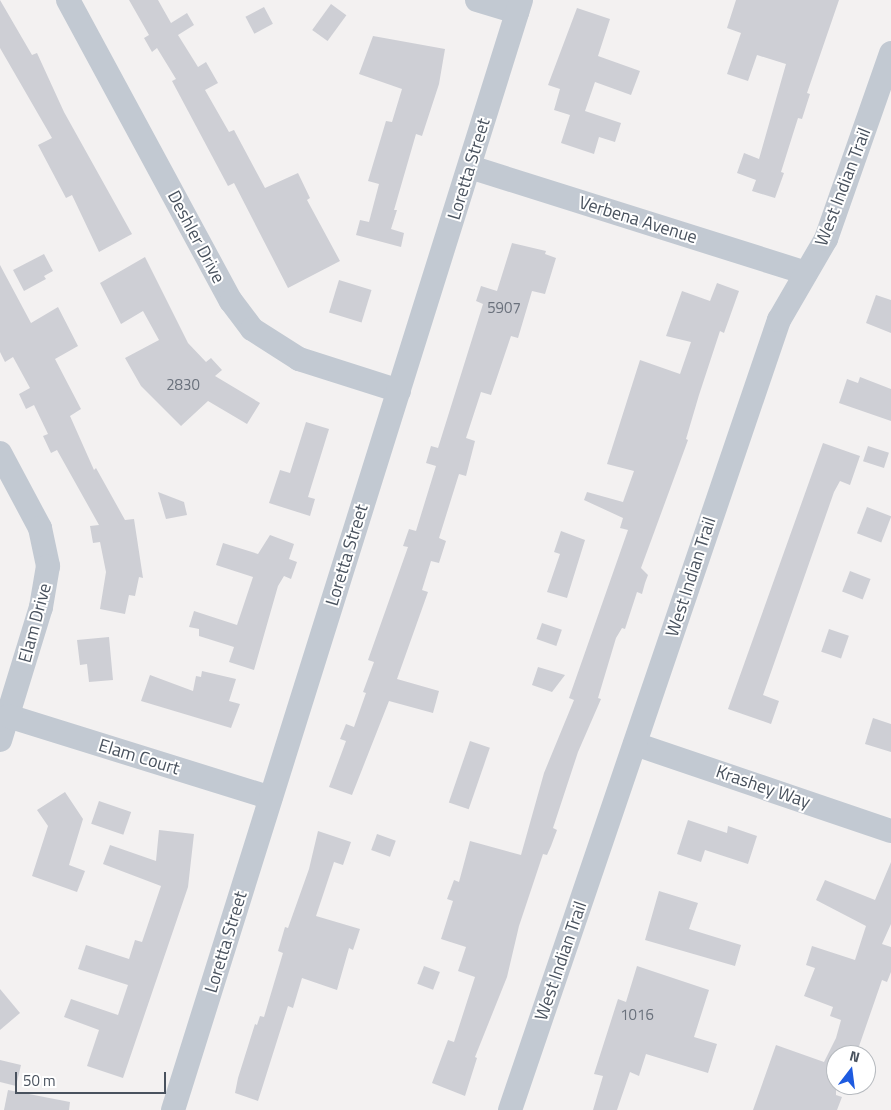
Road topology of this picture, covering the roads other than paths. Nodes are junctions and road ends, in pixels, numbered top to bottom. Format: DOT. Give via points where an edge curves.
graph roads {
  1 [pos="68,0"];
  2 [pos="477,0"];
  3 [pos="519,6"];
  4 [pos="891,53"];
  5 [pos="470,167"];
  6 [pos="806,273"];
  7 [pos="399,391"];
  8 [pos="0,453"];
  9 [pos="8,716"];
  10 [pos="0,740"];
  11 [pos="635,744"];
  12 [pos="271,798"];
  13 [pos="891,831"];
  14 [pos="173,1110"];
  15 [pos="510,1110"];
  1 -- 7 [label="street, Deshler Drive" via="231,301 252,329 299,359"];
  2 -- 3 [label="street"];
  3 -- 5 [label="street, Loretta Street"];
  4 -- 6 [label="street, West Indian Trail" via="826,239"];
  5 -- 6 [label="street, Verbena Avenue"];
  5 -- 7 [label="street, Loretta Street"];
  6 -- 11 [label="street, West Indian Trail" via="779,320"];
  7 -- 12 [label="street, Loretta Street"];
  8 -- 9 [label="street, Elam Drive" via="40,528 48,566 41,607"];
  9 -- 10 [label="street, Elam Drive"];
  9 -- 12 [label="street, Elam Court"];
  11 -- 13 [label="street, Krashey Way"];
  11 -- 15 [label="street, West Indian Trail"];
  12 -- 14 [label="street, Loretta Street"];
}
